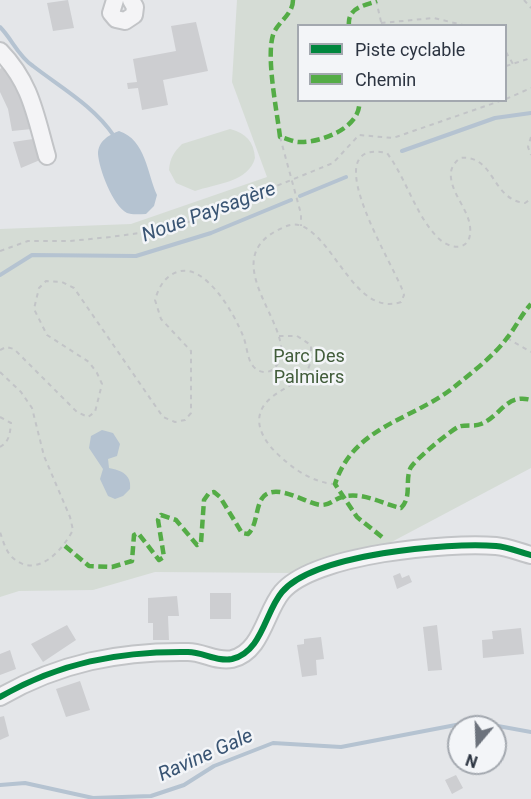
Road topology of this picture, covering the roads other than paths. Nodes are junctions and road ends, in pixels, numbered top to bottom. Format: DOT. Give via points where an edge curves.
graph roads {
  1 [pos="114,0"];
  2 [pos="131,0"];
  3 [pos="0,51"];
  4 [pos="47,156"];
  5 [pos="382,537"];
  6 [pos="397,549"];
  7 [pos="531,555"];
  8 [pos="0,697"];
  1 -- 2 [label="street" via="113,17 124,21 134,15"];
  3 -- 4 [label="street" via="18,69 32,97"];
  5 -- 6 [label="street"];
  6 -- 7 [label="street" via="496,546"];
  6 -- 8 [label="street" via="337,564 293,581 273,604 254,643 240,656 219,660 197,652 136,653 65,666"];
}
